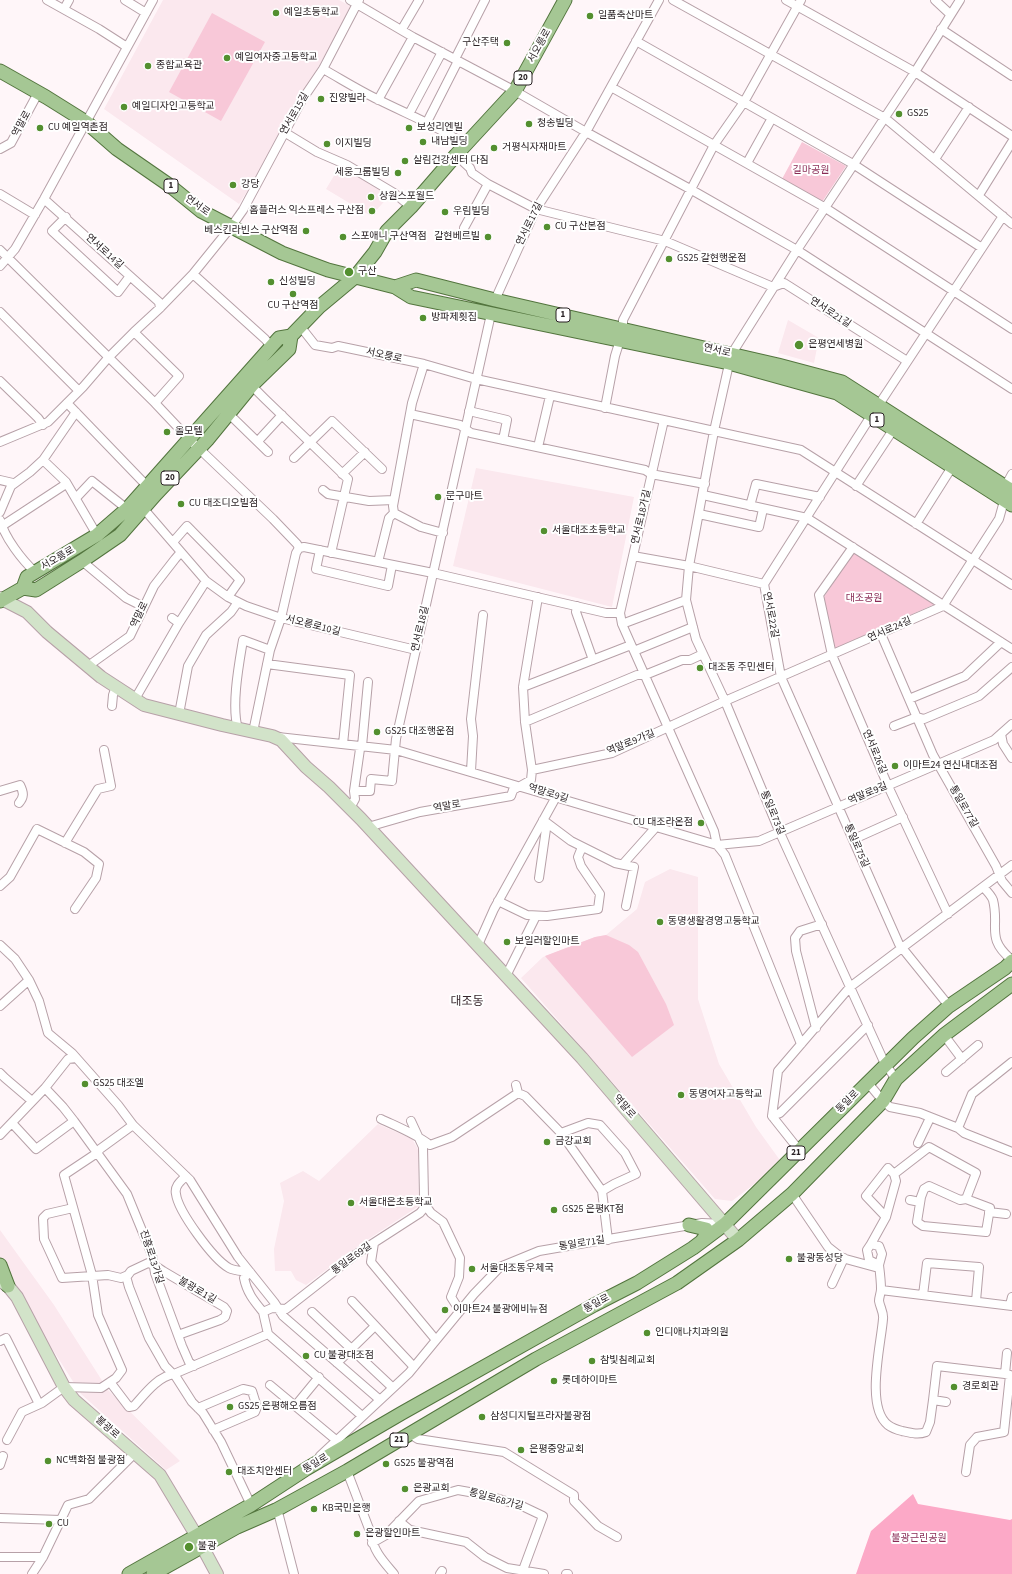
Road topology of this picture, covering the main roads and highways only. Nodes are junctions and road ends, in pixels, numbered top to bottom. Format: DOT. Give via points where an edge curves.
graph roads {
  1 [pos="565,0"];
  2 [pos="0,71"];
  3 [pos="355,277"];
  4 [pos="395,287"];
  5 [pos="295,331"];
  6 [pos="622,334"];
  7 [pos="874,411"];
  8 [pos="1008,496"];
  9 [pos="23,588"];
  10 [pos="1,600"];
  11 [pos="1012,961"];
  12 [pos="1012,984"];
  13 [pos="689,1225"];
  14 [pos="702,1241"];
  15 [pos="0,1265"];
  16 [pos="4,1283"];
  17 [pos="129,1574"];
  18 [pos="153,1574"];
  1 -- 3 [label="main road, 서오릉로 / 20" via="515,91 387,231 375,252"];
  2 -- 3 [label="main road, 연서로 / 1" via="86,122 116,150 169,185 201,211 282,253"];
  3 -- 4 [label="main road, 연서로 / 1"];
  3 -- 5 [label="main road, 서오릉로 / 20"];
  4 -- 6 [label="main road, 연서로 / 1" via="411,298 492,314"];
  4 -- 6 [label="main road, 연서로 / 1" via="416,280"];
  5 -- 9 [label="main road, 서오릉로 / 20" via="279,338 127,509 97,535 27,578"];
  5 -- 9 [label="main road, 서오릉로 / 20" via="289,349 253,384 120,535 36,590"];
  6 -- 7 [label="main road, 연서로 / 1" via="730,359 837,393"];
  7 -- 8 [label="main road, 연서로 / 1"];
  7 -- 8 [label="main road, 연서로 / 1" via="893,430 952,467"];
  9 -- 10 [label="main road, 서오릉로 / 20"];
  11 -- 14 [label="main road, 통일로 / 21" via="1006,968 949,1006 912,1038 725,1224"];
  12 -- 18 [label="main road, 통일로 / 21" via="944,1035 896,1079 883,1101 792,1194 738,1240 677,1283 536,1359 347,1471 276,1510 237,1527"];
  13 -- 14 [label="main road" via="706,1229"];
  14 -- 17 [label="main road, 통일로 / 21" via="637,1283 460,1380 306,1469 251,1505"];
  15 -- 16 [label="main road"];
}
